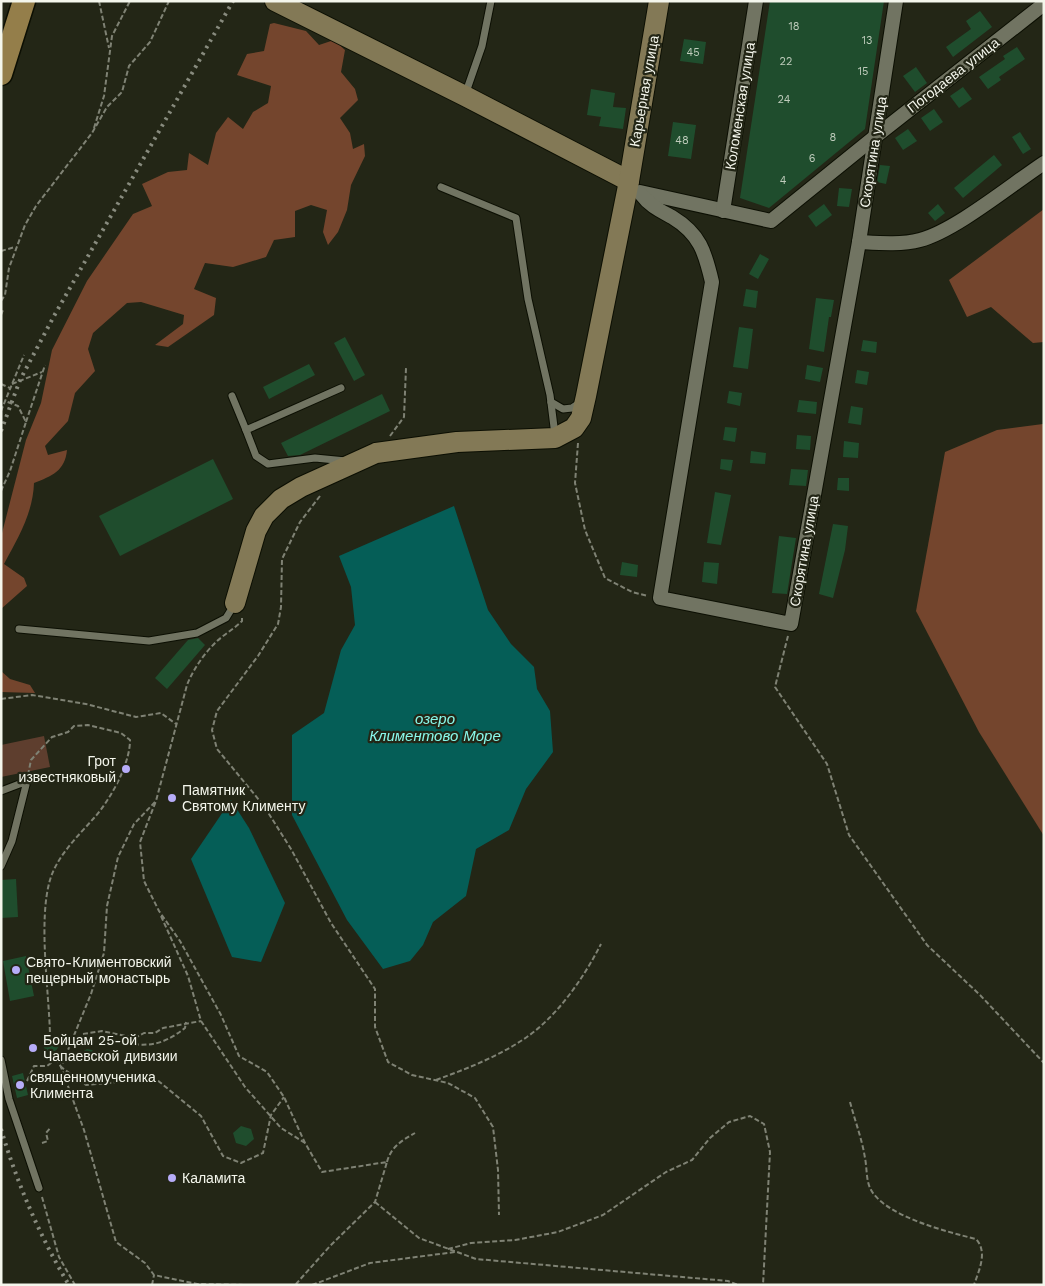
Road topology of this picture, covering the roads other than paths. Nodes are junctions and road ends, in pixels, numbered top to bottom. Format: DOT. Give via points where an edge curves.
graph roads {
  1 [pos="24,1"];
  2 [pos="275,1"];
  3 [pos="491,1"];
  4 [pos="659,1"];
  5 [pos="756,1"];
  6 [pos="896,1"];
  7 [pos="1044,4"];
  8 [pos="1,74"];
  9 [pos="465,96"];
  10 [pos="876,136"];
  11 [pos="1044,163"];
  12 [pos="441,187"];
  13 [pos="635,187"];
  14 [pos="723,211"];
  15 [pos="859,242"];
  16 [pos="341,388"];
  17 [pos="232,396"];
  18 [pos="586,396"];
  19 [pos="551,402"];
  20 [pos="246,430"];
  21 [pos="555,438"];
  22 [pos="354,462"];
  23 [pos="235,602"];
  24 [pos="19,629"];
  25 [pos="1,791"];
  26 [pos="1,866"];
  27 [pos="1,1060"];
  28 [pos="39,1188"];
  1 -- 8 [label="main road"];
  2 -- 9 [label="street"];
  3 -- 9 [label="lane" via="482,46"];
  4 -- 13 [label="street, Карьерная улица"];
  5 -- 14 [label="street, Коломенская улица"];
  6 -- 10 [label="street, Скорятина улица"];
  7 -- 10 [label="street, Погодаева улица"];
  9 -- 13 [label="street"];
  10 -- 14 [label="street, Погодаева улица" via="771,221"];
  10 -- 15 [label="street, Скорятина улица"];
  11 -- 15 [label="street" via="950,226 920,240 883,244"];
  12 -- 19 [label="lane" via="516,218 528,299"];
  13 -- 14 [label="street, Погодаева улица"];
  13 -- 15 [label="street, Скорятина улица" via="650,205 694,232 706,255 712,282 660,598 791,624"];
  13 -- 18 [label="street, Карьерная улица"];
  16 -- 20 [label="lane"];
  17 -- 20 [label="lane"];
  18 -- 19 [label="lane" via="579,403 563,409"];
  18 -- 21 [label="street, Карьерная улица" via="581,418 574,428"];
  19 -- 21 [label="lane"];
  20 -- 22 [label="lane" via="256,456 268,464 315,458"];
  21 -- 22 [label="street" via="457,442 376,453"];
  22 -- 23 [label="street" via="301,487 271,506 256,532"];
  23 -- 24 [label="lane" via="226,618 197,634 149,641"];
  25 -- 26 [label="lane" via="22,783 26,785 12,841"];
  27 -- 28 [label="lane" via="9,1099"];
}
